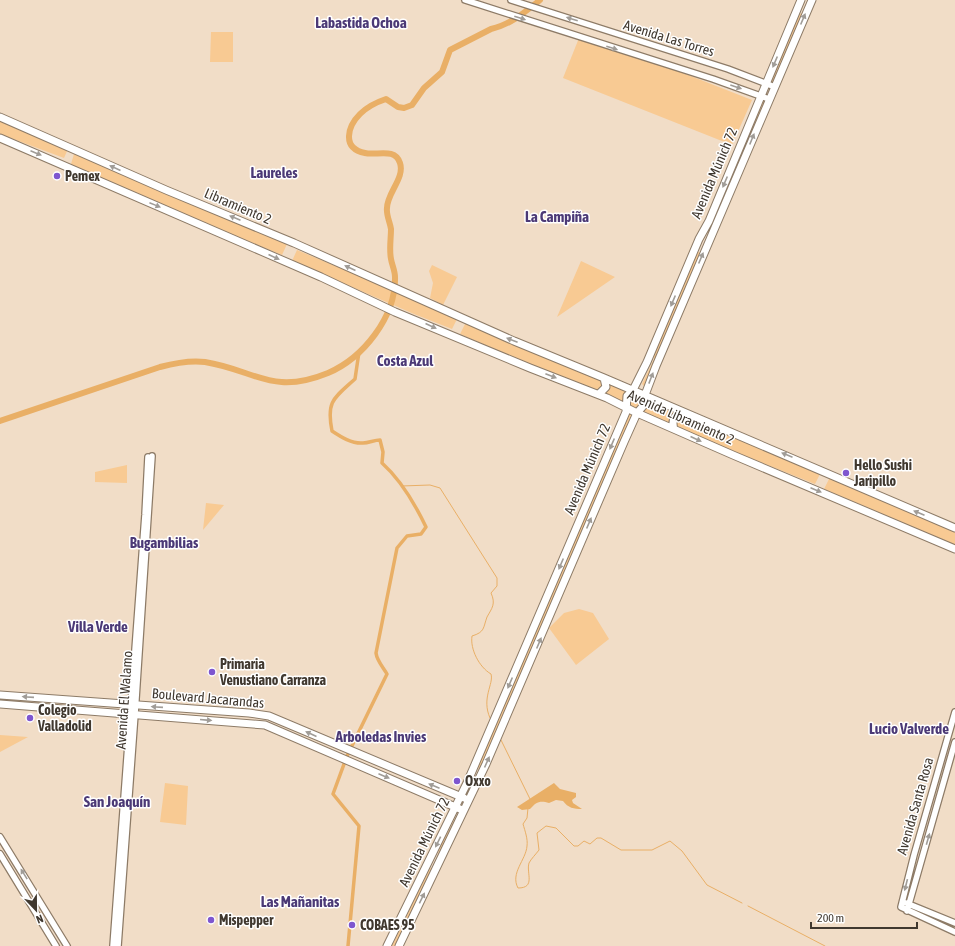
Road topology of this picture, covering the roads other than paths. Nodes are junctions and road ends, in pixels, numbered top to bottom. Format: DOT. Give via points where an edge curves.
graph roads {
  1 [pos="465,0"];
  2 [pos="801,0"];
  3 [pos="812,0"];
  4 [pos="513,1"];
  5 [pos="767,83"];
  6 [pos="774,87"];
  7 [pos="761,95"];
  8 [pos="769,99"];
  9 [pos="0,117"];
  10 [pos="0,138"];
  11 [pos="466,319"];
  12 [pos="604,378"];
  13 [pos="633,390"];
  14 [pos="599,394"];
  15 [pos="645,395"];
  16 [pos="627,408"];
  17 [pos="683,412"];
  18 [pos="637,413"];
  19 [pos="674,429"];
  20 [pos="150,456"];
  21 [pos="955,528"];
  22 [pos="955,549"];
  23 [pos="0,695"];
  24 [pos="0,704"];
  25 [pos="133,705"];
  26 [pos="500,707"];
  27 [pos="955,712"];
  28 [pos="132,714"];
  29 [pos="494,720"];
  30 [pos="505,722"];
  31 [pos="955,742"];
  32 [pos="461,797"];
  33 [pos="470,801"];
  34 [pos="456,807"];
  35 [pos="465,811"];
  36 [pos="0,837"];
  37 [pos="0,854"];
  38 [pos="909,904"];
  39 [pos="901,905"];
  40 [pos="907,911"];
  41 [pos="955,923"];
  42 [pos="955,932"];
  43 [pos="56,946"];
  44 [pos="67,946"];
  45 [pos="113,946"];
  46 [pos="118,946"];
  47 [pos="387,946"];
  48 [pos="399,946"];
  1 -- 7 [label="street, Avenida Las Torres, one-way"];
  2 -- 5 [label="main road, Avenida Múnich 72, one-way"];
  6 -- 3 [label="main road, Avenida Múnich 72, one-way"];
  5 -- 4 [label="street, Avenida Las Torres, one-way"];
  5 -- 6 [label="street, Avenida Las Torres"];
  5 -- 7 [label="main road, Avenida Múnich 72"];
  6 -- 8 [label="main road, Avenida Múnich 72"];
  7 -- 8 [label="street, Avenida Las Torres"];
  7 -- 13 [label="main road, Avenida Múnich 72, one-way" via="709,221"];
  15 -- 8 [label="main road, Avenida Múnich 72, one-way"];
  11 -- 9 [label="main road, Libramiento 2, one-way"];
  10 -- 14 [label="main road, Avenida Libramiento 2, one-way" via="321,277 395,312"];
  12 -- 11 [label="main road, Avenida Libramiento 2, one-way"];
  12 -- 13 [label="main road, Avenida Libramiento 2"];
  12 -- 14 [label="main road" via="606,387"];
  13 -- 15 [label="main road, Avenida Libramiento 2"];
  13 -- 16 [label="main road, Avenida Múnich 72" via="626,398"];
  14 -- 16 [label="main road, Avenida Libramiento 2"];
  15 -- 17 [label="main road, Avenida Libramiento 2"];
  15 -- 18 [label="main road, Avenida Múnich 72" via="644,405"];
  16 -- 18 [label="main road, Avenida Libramiento 2"];
  16 -- 26 [label="main road, Avenida Múnich 72, one-way"];
  17 -- 19 [label="main road" via="675,416"];
  21 -- 17 [label="main road, Avenida Libramiento 2, one-way"];
  18 -- 19 [label="main road, Avenida Libramiento 2"];
  30 -- 18 [label="main road, Avenida Múnich 72, one-way"];
  19 -- 22 [label="main road, Avenida Libramiento 2, one-way"];
  20 -- 25 [label="street, Avenida El Walamo"];
  25 -- 23 [label="main road, Boulevard Jacarandas, one-way"];
  24 -- 28 [label="main road, Boulevard Jacarandas"];
  25 -- 28 [label="street, Avenida El Walamo"];
  32 -- 25 [label="main road, Boulevard Jacarandas, one-way" via="269,716"];
  26 -- 29 [label="main road, Avenida Múnich 72"];
  26 -- 30 [label="main road"];
  27 -- 39 [label="street, Avenida Santa Rosa, one-way"];
  28 -- 34 [label="main road, Boulevard Jacarandas, one-way" via="265,725"];
  28 -- 45 [label="street, Avenida El Walamo"];
  28 -- 46 [label="street, Avenida El Walamo"];
  29 -- 30 [label="main road"];
  29 -- 32 [label="main road, Avenida Múnich 72"];
  33 -- 30 [label="main road, Avenida Múnich 72, one-way"];
  38 -- 31 [label="street, Avenida Santa Rosa, one-way"];
  32 -- 33 [label="main road, Boulevard Jacarandas"];
  32 -- 34 [label="main road, Avenida Múnich 72"];
  33 -- 35 [label="main road, Avenida Múnich 72"];
  34 -- 35 [label="main road, Boulevard Jacarandas"];
  34 -- 47 [label="main road, Avenida Múnich 72, one-way"];
  48 -- 35 [label="main road, Avenida Múnich 72, one-way"];
  44 -- 36 [label="street, one-way"];
  37 -- 43 [label="street"];
  38 -- 39 [label="street"];
  38 -- 40 [label="street, Avenida Santa Rosa"];
  38 -- 41 [label="street"];
  39 -- 40 [label="street"];
  40 -- 42 [label="street"];
}
